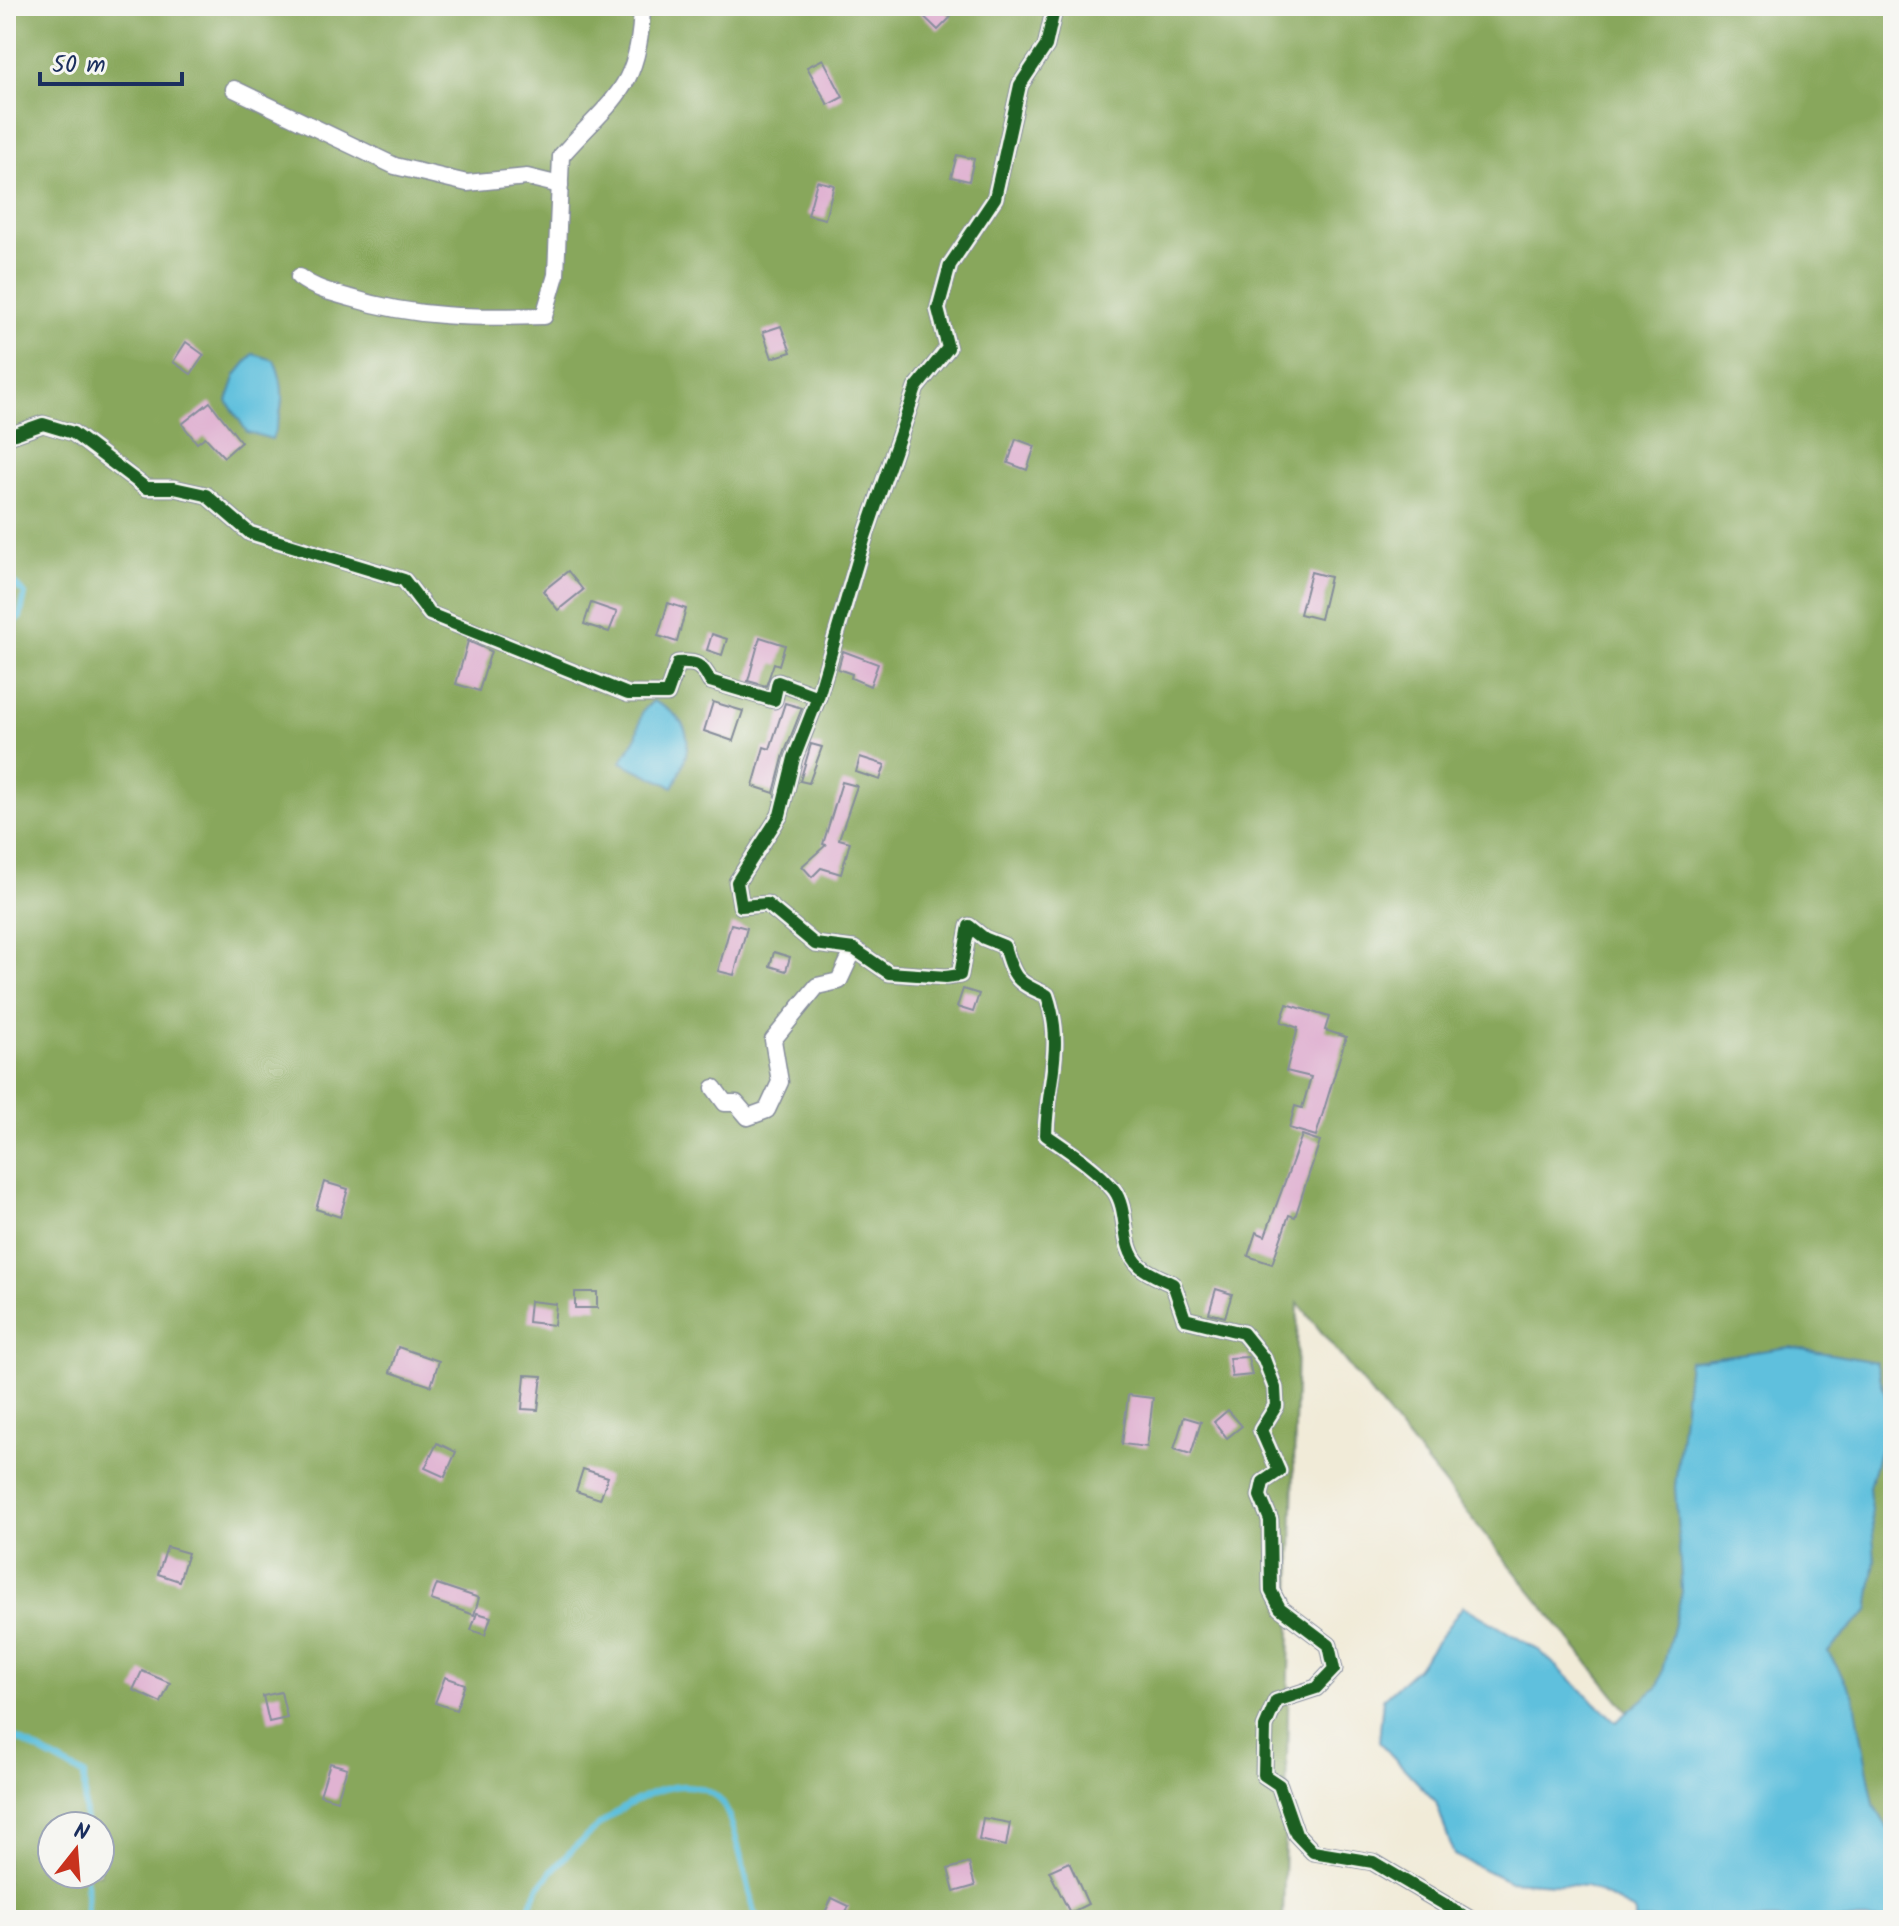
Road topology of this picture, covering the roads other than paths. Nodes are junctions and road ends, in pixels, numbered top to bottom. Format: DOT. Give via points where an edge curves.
graph roads {
  1 [pos="642,6"];
  2 [pos="1055,6"];
  3 [pos="234,89"];
  4 [pos="560,185"];
  5 [pos="299,277"];
  6 [pos="6,437"];
  7 [pos="818,697"];
  8 [pos="854,949"];
  9 [pos="714,1088"];
  10 [pos="1471,1920"];
  1 -- 4 [label="street" via="637,60 622,93 561,156"];
  2 -- 7 [label="street" via="1046,46 1020,85 995,198 950,265 938,309 948,348 916,388"];
  3 -- 4 [label="street" via="395,166 467,183 527,177"];
  4 -- 5 [label="street" via="556,275 544,316 396,312 311,287"];
  6 -- 7 [label="street" via="43,424 73,433 146,488 206,495 250,533 404,580 430,614 628,694 667,694 678,663 695,662 710,681 774,700 778,682"];
  7 -- 8 [label="street" via="794,758 780,815 737,882 741,906 767,904 815,944"];
  8 -- 9 [label="street" via="839,981 817,986 773,1040 780,1082 767,1110 748,1117 736,1103 725,1103"];
  8 -- 10 [label="street" via="889,973 960,975 969,926 1004,946 1011,971 1022,985 1047,995 1056,1024 1046,1135 1115,1192 1127,1243 1140,1266 1173,1284 1185,1319 1243,1333 1264,1359 1275,1388 1276,1406 1261,1430 1279,1471 1263,1482 1260,1496 1270,1520 1271,1591 1280,1608 1329,1645 1334,1669 1316,1688 1276,1701 1265,1727 1264,1775 1279,1785 1296,1834 1313,1852 1373,1862"];
}
